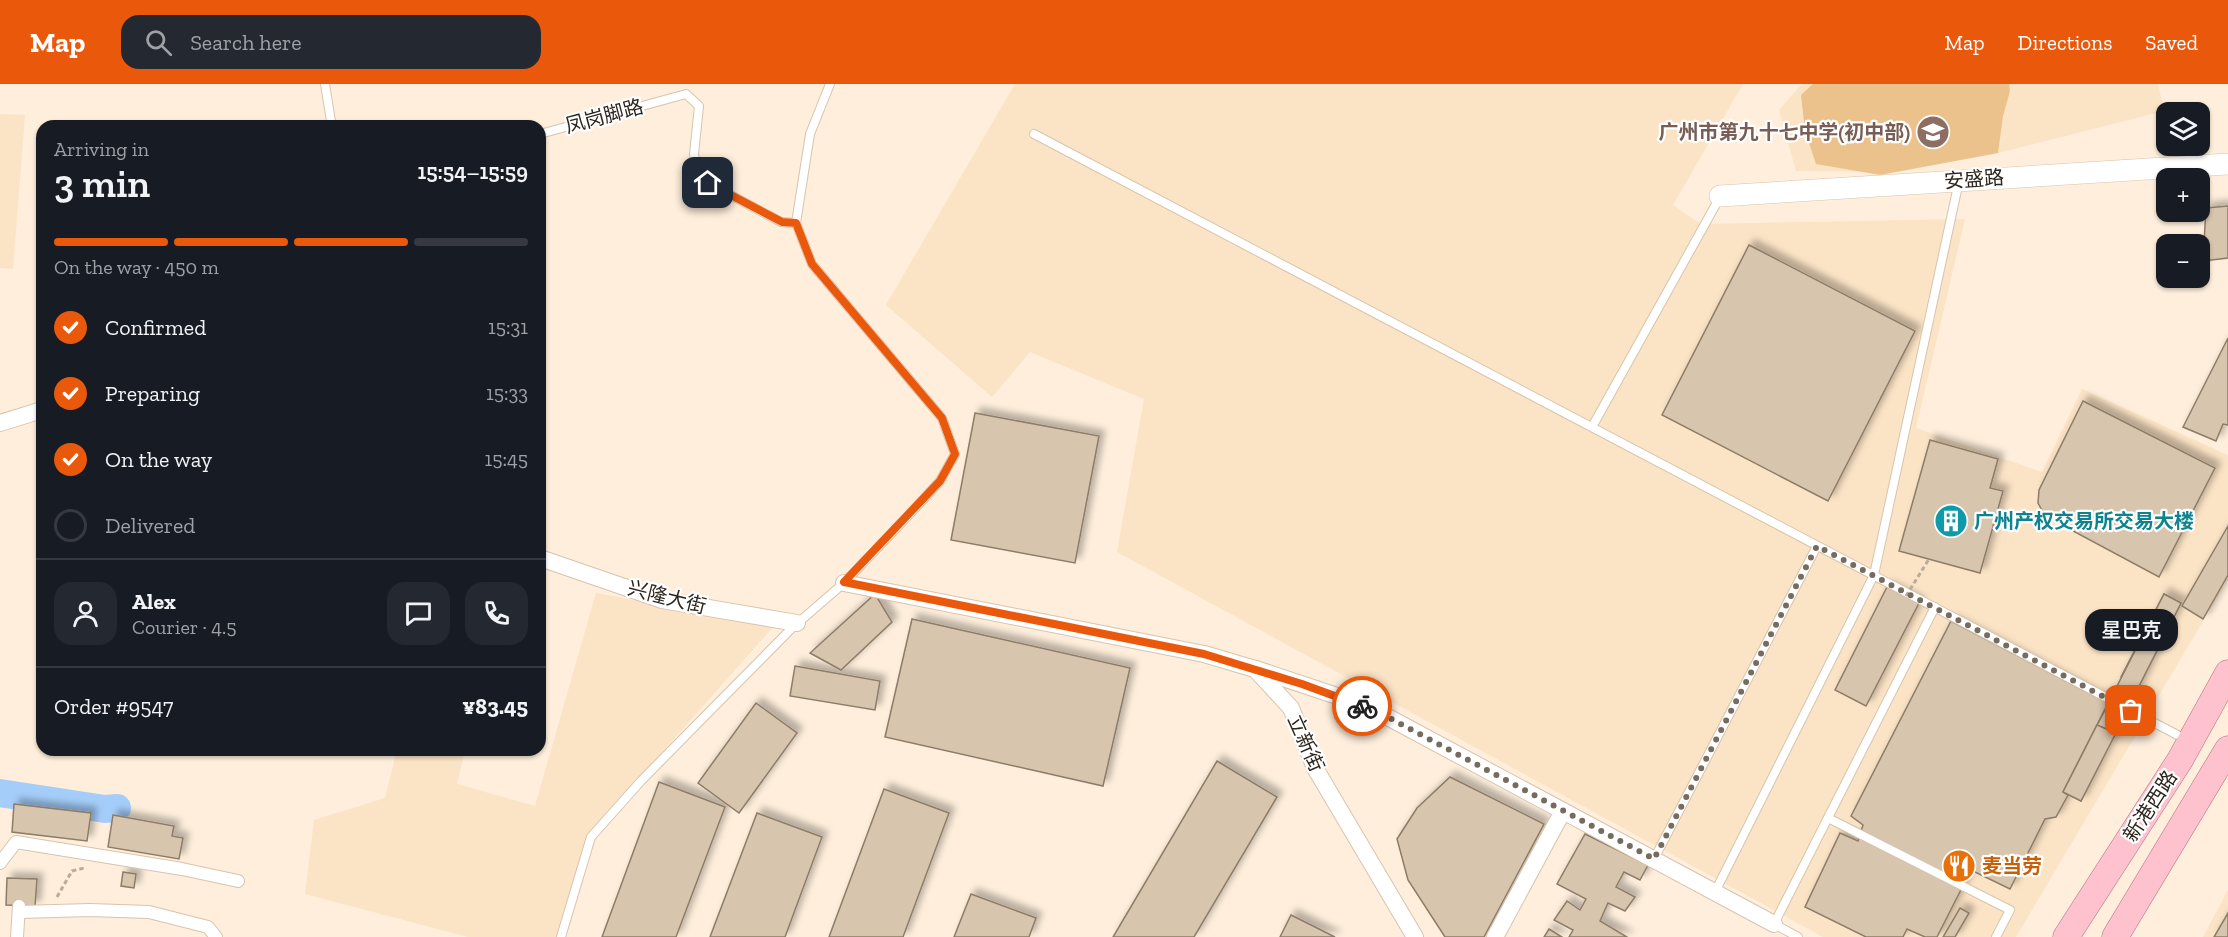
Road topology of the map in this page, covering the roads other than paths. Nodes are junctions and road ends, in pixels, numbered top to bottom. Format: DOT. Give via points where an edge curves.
graph roads {
  1 [pos="325,84"];
  2 [pos="830,84"];
  3 [pos="331,120"];
  4 [pos="546,132"];
  5 [pos="1034,134"];
  6 [pos="2228,164"];
  7 [pos="1959,180"];
  8 [pos="1720,196"];
  9 [pos="796,223"];
  10 [pos="36,412"];
  11 [pos="0,423"];
  12 [pos="1592,428"];
  13 [pos="1817,546"];
  14 [pos="546,560"];
  15 [pos="1874,575"];
  16 [pos="844,582"];
  17 [pos="1935,607"];
  18 [pos="797,623"];
  19 [pos="1255,669"];
  20 [pos="2228,673"];
  21 [pos="2190,742"];
  22 [pos="2228,749"];
  23 [pos="1563,811"];
  24 [pos="1828,818"];
  25 [pos="1654,859"];
  26 [pos="0,863"];
  27 [pos="238,880"];
  28 [pos="1715,892"];
  29 [pos="1774,924"];
  30 [pos="17,937"];
  31 [pos="216,937"];
  32 [pos="561,937"];
  33 [pos="1415,937"];
  34 [pos="1496,937"];
  35 [pos="1798,937"];
  36 [pos="1996,937"];
  37 [pos="2066,937"];
  38 [pos="2115,937"];
  1 -- 3 [label="lane"];
  2 -- 9 [label="lane" via="810,134"];
  4 -- 9 [label="lane, 凤岗脚路" via="686,94 699,106 694,154 698,174 782,222"];
  5 -- 12 [label="lane"];
  6 -- 7 [label="street, 安盛路"];
  7 -- 8 [label="street, 安盛路"];
  7 -- 15 [label="lane"];
  8 -- 12 [label="lane"];
  9 -- 16 [label="lane" via="812,264 942,418 955,454 940,481"];
  10 -- 11 [label="street"];
  12 -- 13 [label="lane"];
  13 -- 15 [label="lane"];
  13 -- 25 [label="lane"];
  14 -- 18 [label="street, 兴隆大街" via="662,600"];
  15 -- 17 [label="lane"];
  15 -- 28 [label="lane"];
  16 -- 18 [label="lane"];
  16 -- 19 [label="street" via="1204,654"];
  17 -- 21 [label="lane"];
  17 -- 24 [label="lane"];
  18 -- 32 [label="lane" via="591,837"];
  19 -- 23 [label="street" via="1382,714"];
  19 -- 33 [label="street, 立新街" via="1291,708 1315,768"];
  20 -- 21 [label="main road, 新港西路"];
  21 -- 37 [label="main road, 新港西路"];
  22 -- 38 [label="main road, 新港西路"];
  23 -- 25 [label="street"];
  23 -- 34 [label="street"];
  24 -- 29 [label="lane"];
  24 -- 36 [label="lane" via="2010,910"];
  25 -- 28 [label="street"];
  26 -- 27 [label="street" via="16,842"];
  28 -- 29 [label="street"];
  29 -- 35 [label="lane"];
  30 -- 31 [label="street" via="19,909 149,912 208,927"];
}
